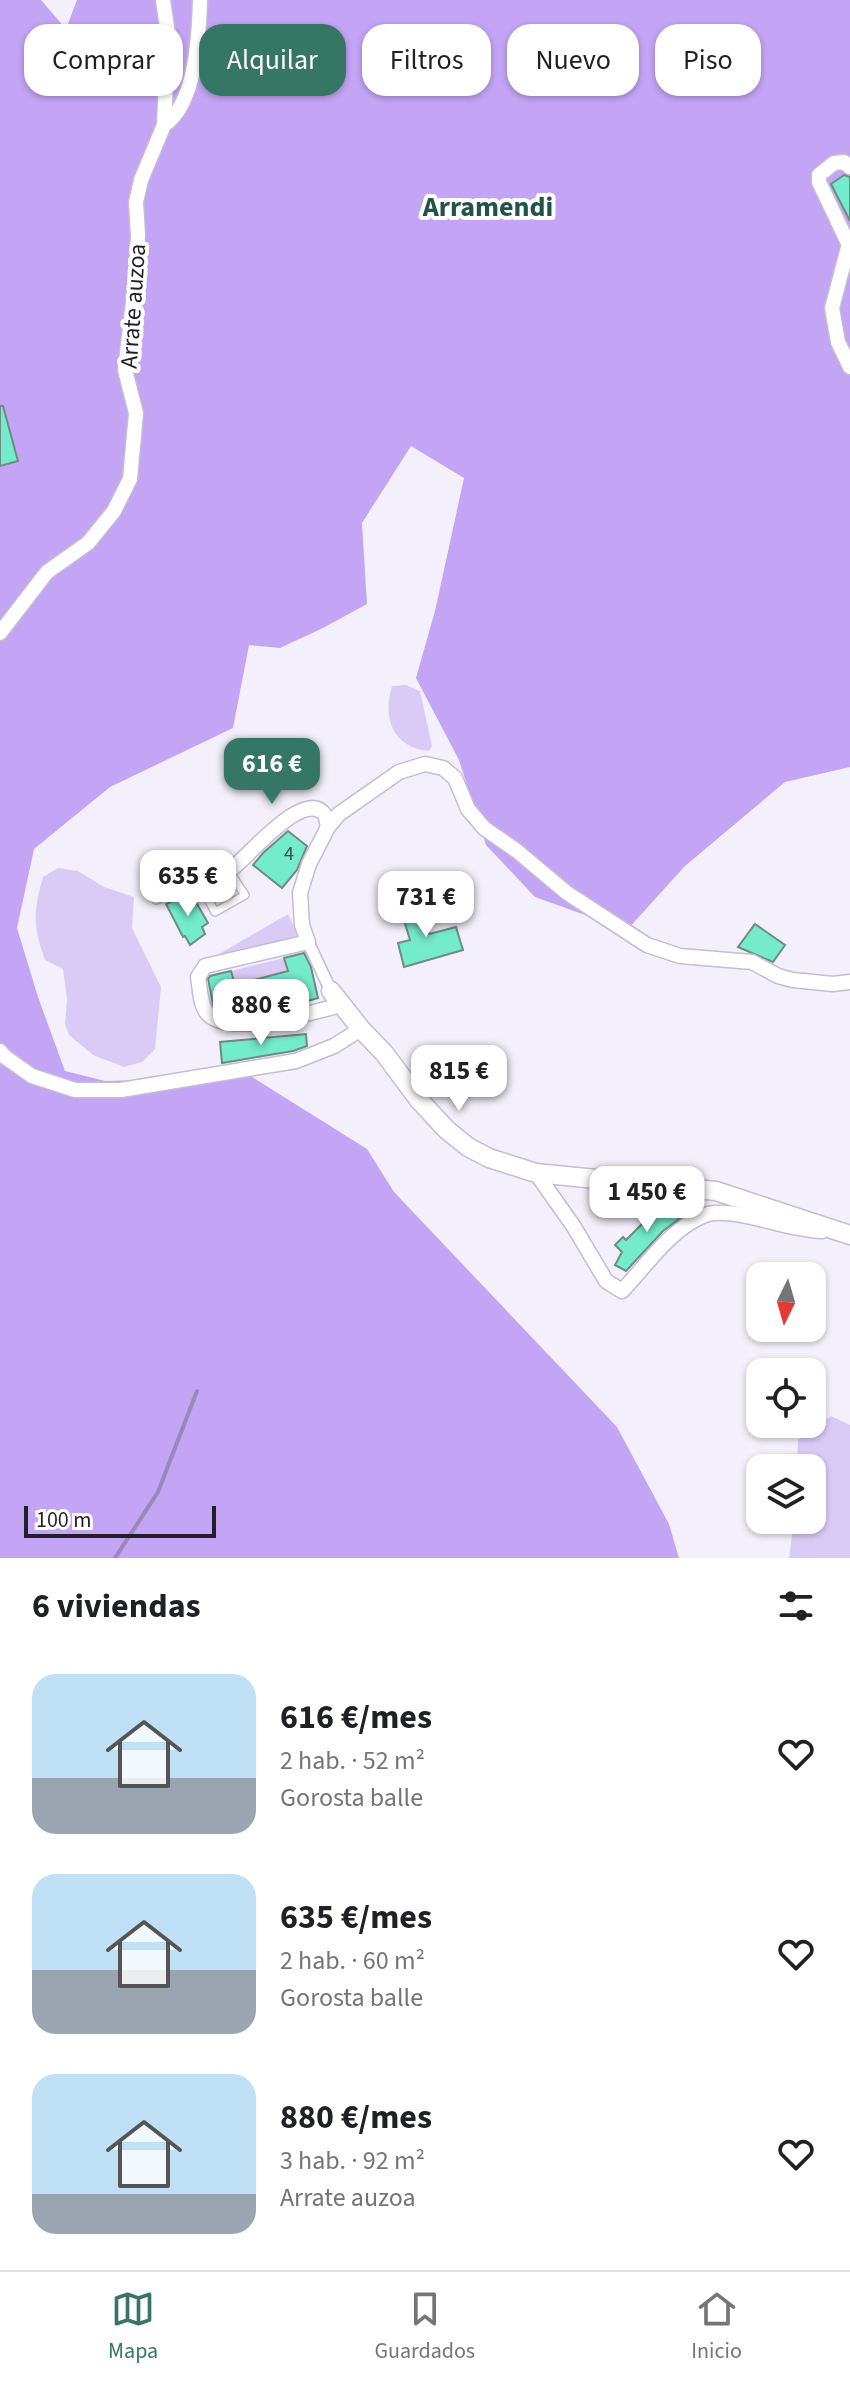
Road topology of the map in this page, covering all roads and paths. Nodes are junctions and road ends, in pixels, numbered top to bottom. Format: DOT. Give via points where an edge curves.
graph roads {
  1 [pos="163,0"];
  2 [pos="200,0"];
  3 [pos="164,125"];
  4 [pos="850,167"];
  5 [pos="849,242"];
  6 [pos="850,367"];
  7 [pos="0,633"];
  8 [pos="327,822"];
  9 [pos="229,871"];
  10 [pos="199,882"];
  11 [pos="156,900"];
  12 [pos="308,942"];
  13 [pos="850,982"];
  14 [pos="336,998"];
  15 [pos="361,1029"];
  16 [pos="0,1051"];
  17 [pos="536,1173"];
  18 [pos="842,1233"];
  1 -- 3 [label="street, Arrate auzoa" via="168,34"];
  2 -- 3 [label="street, Arrate auzoa" via="198,48 186,93 173,119"];
  3 -- 7 [label="street, Arrate auzoa" via="136,202 136,277 125,370 136,413 130,479 114,511 88,543 47,572"];
  4 -- 5 [label="street" via="834,163 819,175"];
  5 -- 6 [label="street" via="832,308 838,342"];
  8 -- 9 [label="street" via="317,810 298,811"];
  8 -- 12 [label="street" via="300,893"];
  8 -- 13 [label="street" via="399,772 425,764 443,768 455,778 468,809 484,828 567,893 647,945 680,956 752,962 793,980"];
  9 -- 10 [label="lane"];
  9 -- 10 [label="lane" via="245,895 215,912"];
  10 -- 11 [label="lane"];
  12 -- 14 [label="street"];
  12 -- 14 [label="street" via="205,966 198,977 208,1015 246,1023 295,1017"];
  14 -- 15 [label="street"];
  15 -- 16 [label="street" via="296,1061 121,1090 75,1090 32,1076"];
  15 -- 17 [label="street" via="447,1130 489,1158"];
  17 -- 18 [label="street" via="716,1191"];
  17 -- 18 [label="street" via="606,1281 622,1291 678,1232 705,1215 742,1215"];
}
